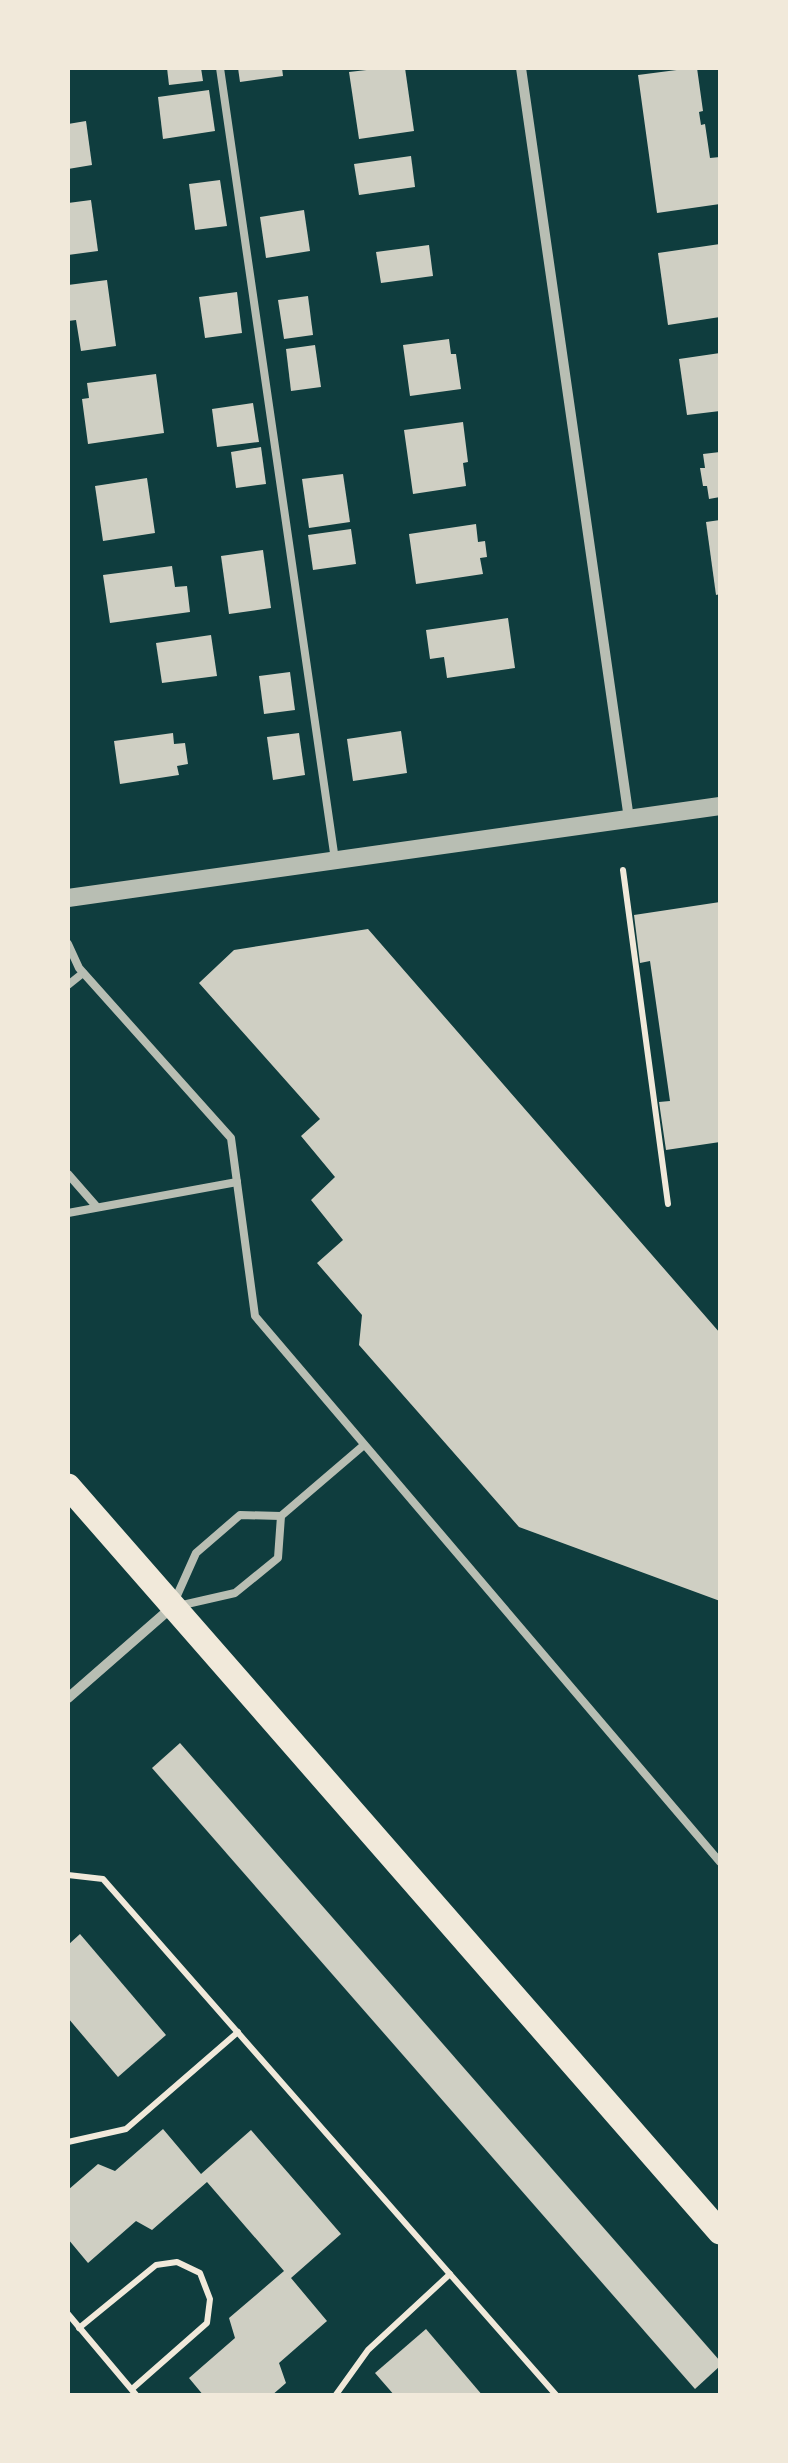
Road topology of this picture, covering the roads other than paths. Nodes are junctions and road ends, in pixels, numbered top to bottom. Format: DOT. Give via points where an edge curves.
graph roads {
  1 [pos="220,68"];
  2 [pos="521,68"];
  3 [pos="720,806"];
  4 [pos="629,820"];
  5 [pos="335,860"];
  6 [pos="68,898"];
  7 [pos="68,944"];
  8 [pos="84,973"];
  9 [pos="68,985"];
  10 [pos="68,1174"];
  11 [pos="237,1182"];
  12 [pos="96,1206"];
  13 [pos="68,1213"];
  14 [pos="364,1446"];
  15 [pos="68,1486"];
  16 [pos="281,1516"];
  17 [pos="172,1608"];
  18 [pos="68,1698"];
  19 [pos="720,1862"];
  20 [pos="720,2232"];
  1 -- 5 [label="lane"];
  2 -- 4 [label="street"];
  3 -- 4 [label="street"];
  4 -- 5 [label="street"];
  5 -- 6 [label="street"];
  7 -- 8 [label="lane"];
  8 -- 9 [label="lane"];
  8 -- 11 [label="lane" via="231,1138"];
  10 -- 12 [label="lane"];
  11 -- 12 [label="lane"];
  11 -- 14 [label="lane" via="256,1316"];
  12 -- 13 [label="lane"];
  14 -- 16 [label="lane"];
  14 -- 19 [label="lane"];
  15 -- 17 [label="main road"];
  16 -- 17 [label="lane" via="240,1515 196,1553"];
  16 -- 17 [label="lane" via="278,1558 236,1593"];
  17 -- 18 [label="street"];
  17 -- 20 [label="main road"];
}
